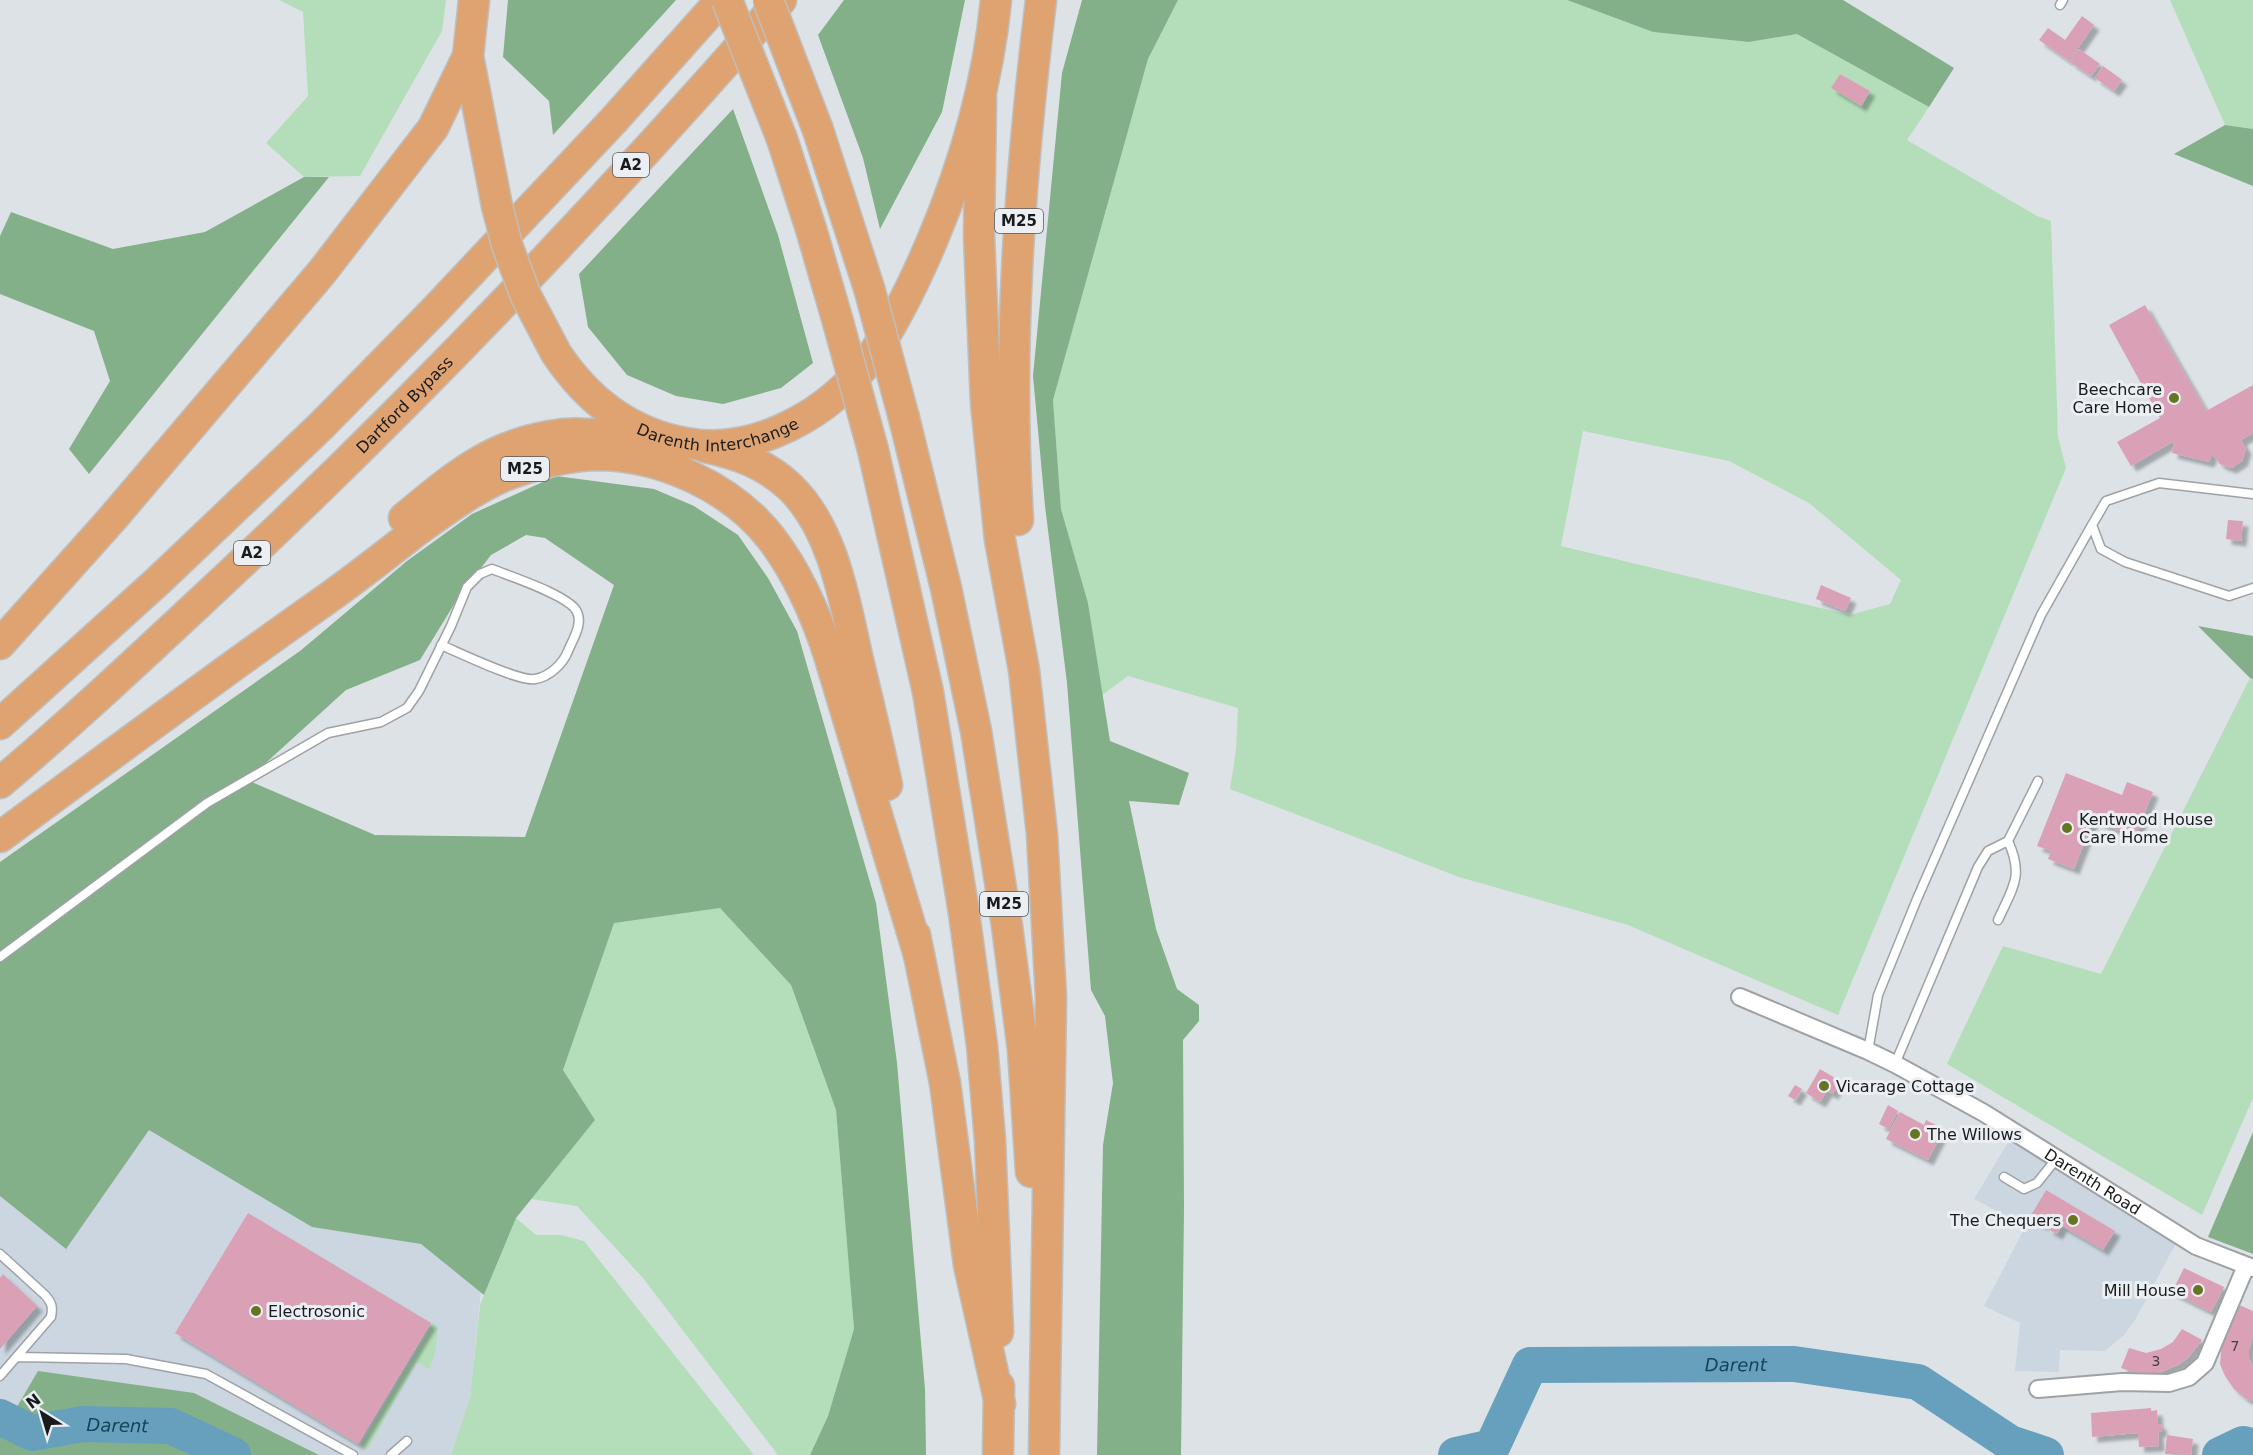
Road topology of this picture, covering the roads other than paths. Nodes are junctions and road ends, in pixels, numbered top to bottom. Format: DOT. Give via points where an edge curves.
graph roads {
  1 [pos="474,0"];
  2 [pos="721,0"];
  3 [pos="727,0"];
  4 [pos="768,0"];
  5 [pos="781,0"];
  6 [pos="996,0"];
  7 [pos="1041,0"];
  8 [pos="468,56"];
  9 [pos="981,98"];
  10 [pos="664,439"];
  11 [pos="705,447"];
  12 [pos="2253,494"];
  13 [pos="2092,525"];
  14 [pos="2253,588"];
  15 [pos="0,644"];
  16 [pos="441,645"];
  17 [pos="1023,670"];
  18 [pos="214,678"];
  19 [pos="0,724"];
  20 [pos="2038,781"];
  21 [pos="0,783"];
  22 [pos="0,837"];
  23 [pos="2008,841"];
  24 [pos="1998,920"];
  25 [pos="919,955"];
  26 [pos="0,957"];
  27 [pos="1740,997"];
  28 [pos="1868,1051"];
  29 [pos="1895,1064"];
  30 [pos="2057,1158"];
  31 [pos="2004,1177"];
  32 [pos="0,1254"];
  33 [pos="2249,1267"];
  34 [pos="18,1357"];
  35 [pos="0,1376"];
  36 [pos="2038,1389"];
  37 [pos="1045,1398"];
  38 [pos="1000,1404"];
  39 [pos="407,1441"];
  40 [pos="352,1455"];
  41 [pos="391,1455"];
  42 [pos="998,1455"];
  43 [pos="1044,1455"];
  1 -- 8 [label="highway, Darenth Interchange"];
  2 -- 19 [label="highway, A2" via="613,121 329,418"];
  3 -- 38 [label="highway, M25, bridge" via="782,139 811,229 873,450 928,692 982,1045 990,1140"];
  4 -- 37 [label="highway, M25, bridge" via="818,130 869,288 968,688 1023,1050"];
  5 -- 21 [label="highway, Dartford Bypass / A2" via="539,265 358,452 168,632"];
  6 -- 9 [label="highway, Darenth Interchange"];
  7 -- 17 [label="highway, M25" via="1021,188 1013,349"];
  8 -- 10 [label="highway, Darenth Interchange, bridge" via="496,206 526,296 570,374 615,415"];
  8 -- 15 [label="highway" via="433,128 322,272"];
  9 -- 11 [label="highway, Darenth Interchange" via="954,187 919,270 870,358 835,395 780,430 732,445"];
  9 -- 17 [label="highway, M25" via="980,236 986,403 1000,540"];
  10 -- 11 [label="highway, Darenth Interchange"];
  10 -- 18 [label="highway" via="566,434 530,440 472,464"];
  11 -- 25 [label="highway, M25" via="741,456 774,474 806,506 824,537 849,619 875,729"];
  12 -- 13 [label="lane" via="2159,483 2106,501"];
  13 -- 14 [label="lane" via="2101,549 2125,562 2229,596"];
  13 -- 28 [label="lane" via="2041,615 1917,899 1878,995"];
  16 -- 16 [label="lane" via="466,587 492,569 561,598 578,612 578,628 565,659 534,680"];
  16 -- 26 [label="lane" via="407,708 381,722 328,733 207,803"];
  17 -- 37 [label="highway, M25" via="1042,834 1051,997"];
  18 -- 22 [label="highway"];
  18 -- 25 [label="highway, M25" via="439,515 502,477 550,461 595,455 638,460 683,473 747,513 771,538 820,628"];
  20 -- 23 [label="lane"];
  23 -- 24 [label="lane" via="2016,858 2017,879"];
  23 -- 29 [label="lane" via="1988,850 1978,867"];
  25 -- 38 [label="highway, M25" via="945,1083 969,1265"];
  27 -- 28 [label="street, Darenth Road"];
  28 -- 29 [label="street, Darenth Road"];
  29 -- 30 [label="street, Darenth Road"];
  30 -- 31 [label="lane" via="2037,1183 2024,1189"];
  30 -- 33 [label="street, Darenth Road" via="2088,1184 2196,1246"];
  32 -- 34 [label="lane" via="52,1303 51,1317"];
  33 -- 36 [label="street" via="2205,1363 2189,1377 2169,1383 2122,1382"];
  34 -- 35 [label="lane"];
  34 -- 40 [label="lane" via="126,1359 206,1374"];
  37 -- 43 [label="highway, M25"];
  38 -- 42 [label="highway, M25"];
  39 -- 41 [label="lane"];
}
